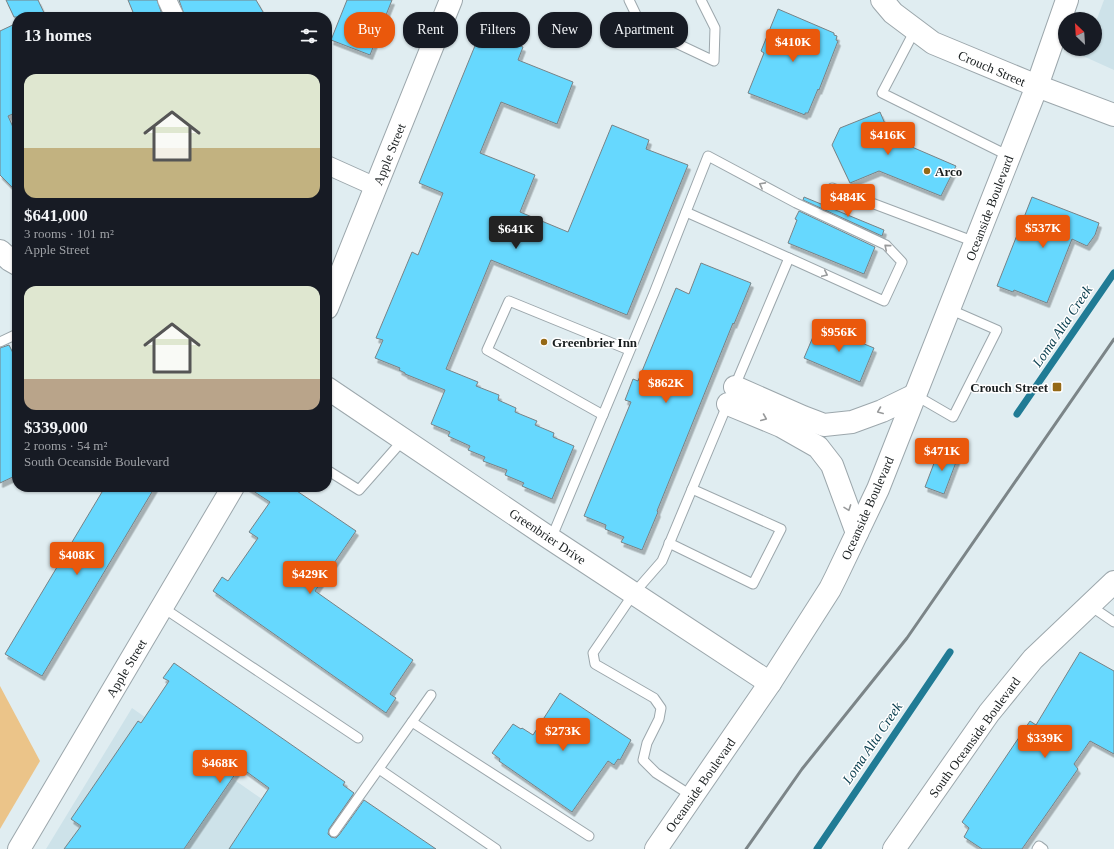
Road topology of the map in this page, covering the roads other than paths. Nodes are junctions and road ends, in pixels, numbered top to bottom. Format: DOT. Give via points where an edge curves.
graph roads {
  1 [pos="167,0"];
  2 [pos="451,0"];
  3 [pos="629,0"];
  4 [pos="702,0"];
  5 [pos="882,0"];
  6 [pos="1067,0"];
  7 [pos="173,12"];
  8 [pos="915,30"];
  9 [pos="1037,86"];
  10 [pos="1114,115"];
  11 [pos="1009,156"];
  12 [pos="332,167"];
  13 [pos="376,187"];
  14 [pos="832,188"];
  15 [pos="686,212"];
  16 [pos="975,242"];
  17 [pos="0,251"];
  18 [pos="789,258"];
  19 [pos="12,261"];
  20 [pos="332,296"];
  21 [pos="949,309"];
  22 [pos="12,336"];
  23 [pos="0,342"];
  24 [pos="629,350"];
  25 [pos="332,391"];
  26 [pos="731,395"];
  27 [pos="915,395"];
  28 [pos="603,415"];
  29 [pos="404,439"];
  30 [pos="332,473"];
  31 [pos="692,489"];
  32 [pos="230,492"];
  33 [pos="857,533"];
  34 [pos="551,539"];
  35 [pos="669,543"];
  36 [pos="1114,582"];
  37 [pos="634,593"];
  38 [pos="1089,605"];
  39 [pos="162,607"];
  40 [pos="1114,622"];
  41 [pos="770,683"];
  42 [pos="431,695"];
  43 [pos="412,722"];
  44 [pos="358,738"];
  45 [pos="379,769"];
  46 [pos="692,796"];
  47 [pos="334,832"];
  48 [pos="589,836"];
  49 [pos="19,849"];
  50 [pos="496,849"];
  51 [pos="656,849"];
  52 [pos="894,849"];
  53 [pos="1037,849"];
  54 [pos="1043,849"];
  1 -- 7 [label="street"];
  2 -- 13 [label="street, Apple Street"];
  3 -- 4 [label="lane" via="642,27 714,61 715,28"];
  5 -- 8 [label="street, Crouch Street" via="893,13"];
  6 -- 9 [label="street, Oceanside Boulevard"];
  8 -- 9 [label="street, Crouch Street" via="933,43"];
  8 -- 11 [label="lane" via="882,93"];
  9 -- 10 [label="street, Crouch Street"];
  9 -- 11 [label="street, Oceanside Boulevard"];
  11 -- 16 [label="street, Oceanside Boulevard"];
  12 -- 13 [label="street"];
  13 -- 20 [label="street, Apple Street"];
  14 -- 16 [label="lane"];
  15 -- 18 [label="lane"];
  18 -- 15 [label="lane, one-way" via="884,301 902,262 886,244 796,203 708,156"];
  15 -- 24 [label="lane"];
  16 -- 21 [label="street, Oceanside Boulevard"];
  17 -- 19 [label="street"];
  18 -- 26 [label="lane"];
  21 -- 27 [label="street, Oceanside Boulevard"];
  21 -- 27 [label="lane" via="997,330 953,417"];
  22 -- 23 [label="lane"];
  24 -- 28 [label="lane"];
  24 -- 28 [label="lane" via="509,301 487,350"];
  25 -- 29 [label="street, Greenbrier Drive"];
  27 -- 26 [label="street, one-way" via="852,422 824,425"];
  26 -- 31 [label="lane"];
  26 -- 33 [label="street, one-way" via="818,447 832,466"];
  27 -- 33 [label="street, Oceanside Boulevard" via="878,489"];
  28 -- 34 [label="lane"];
  29 -- 30 [label="lane" via="359,490"];
  29 -- 34 [label="street, Greenbrier Drive"];
  31 -- 35 [label="lane"];
  31 -- 35 [label="lane" via="781,529 753,584"];
  32 -- 39 [label="street, Apple Street"];
  33 -- 41 [label="street, Oceanside Boulevard" via="830,589"];
  34 -- 37 [label="street, Greenbrier Drive"];
  35 -- 37 [label="lane" via="662,561"];
  36 -- 38 [label="street, South Oceanside Boulevard"];
  37 -- 41 [label="street, Greenbrier Drive"];
  37 -- 46 [label="lane" via="593,653 595,664 654,698 661,708 643,760 656,773"];
  38 -- 40 [label="lane"];
  38 -- 52 [label="street, South Oceanside Boulevard" via="1033,660 989,713"];
  39 -- 44 [label="lane"];
  39 -- 49 [label="street, Apple Street"];
  41 -- 46 [label="street, Oceanside Boulevard"];
  42 -- 43 [label="lane"];
  43 -- 45 [label="lane"];
  43 -- 48 [label="lane"];
  45 -- 47 [label="lane"];
  45 -- 50 [label="lane"];
  46 -- 51 [label="street, Oceanside Boulevard"];
  53 -- 54 [label="lane" via="1039,846"];
}
